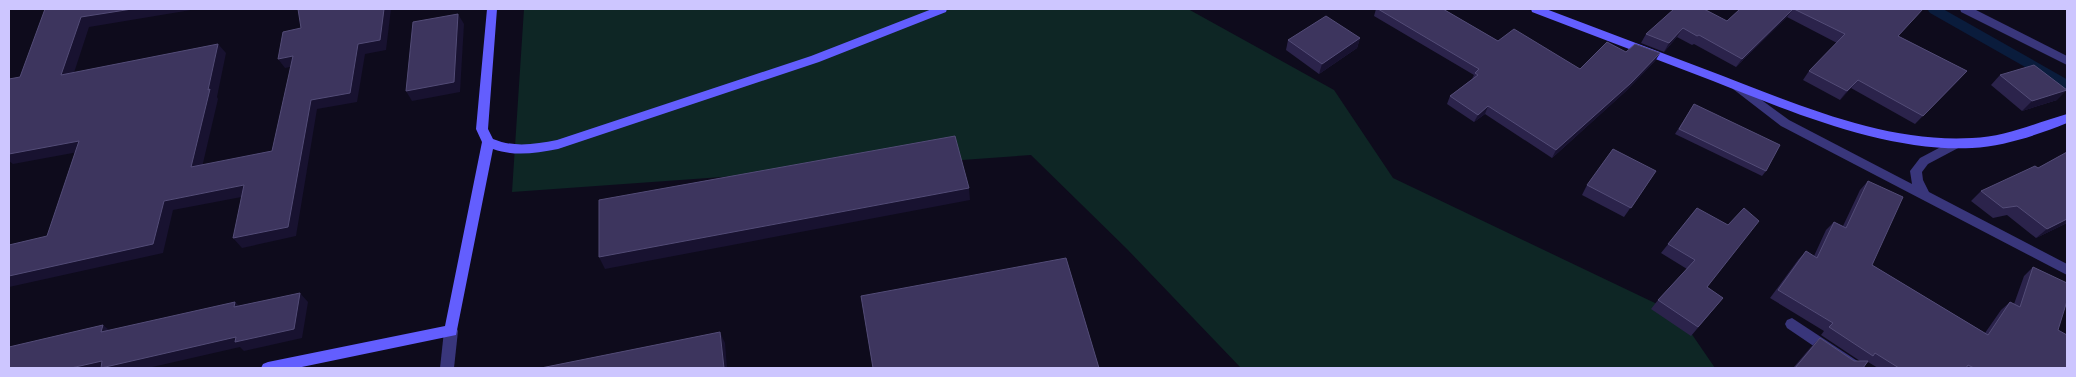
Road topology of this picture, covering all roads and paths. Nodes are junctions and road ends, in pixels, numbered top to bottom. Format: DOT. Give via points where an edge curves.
graph roads {
  1 [pos="492,9"];
  2 [pos="942,9"];
  3 [pos="1536,9"];
  4 [pos="1965,9"];
  5 [pos="2067,61"];
  6 [pos="1737,86"];
  7 [pos="2067,118"];
  8 [pos="488,142"];
  9 [pos="1958,143"];
  10 [pos="1924,196"];
  11 [pos="2067,270"];
  12 [pos="1792,324"];
  13 [pos="451,331"];
  14 [pos="268,368"];
  15 [pos="447,368"];
  16 [pos="1857,368"];
  1 -- 8 [label="street" via="482,129"];
  2 -- 8 [label="street" via="815,59 558,144 523,151 502,149"];
  3 -- 6 [label="street"];
  4 -- 5 [label="street"];
  6 -- 9 [label="street" via="1803,112 1861,129 1911,139"];
  6 -- 10 [label="street" via="1785,123"];
  7 -- 9 [label="street" via="2000,140"];
  8 -- 13 [label="street"];
  9 -- 10 [label="street" via="1924,161 1916,171 1916,180"];
  10 -- 11 [label="street"];
  12 -- 16 [label="street"];
  13 -- 14 [label="street"];
  13 -- 15 [label="street"];
}
